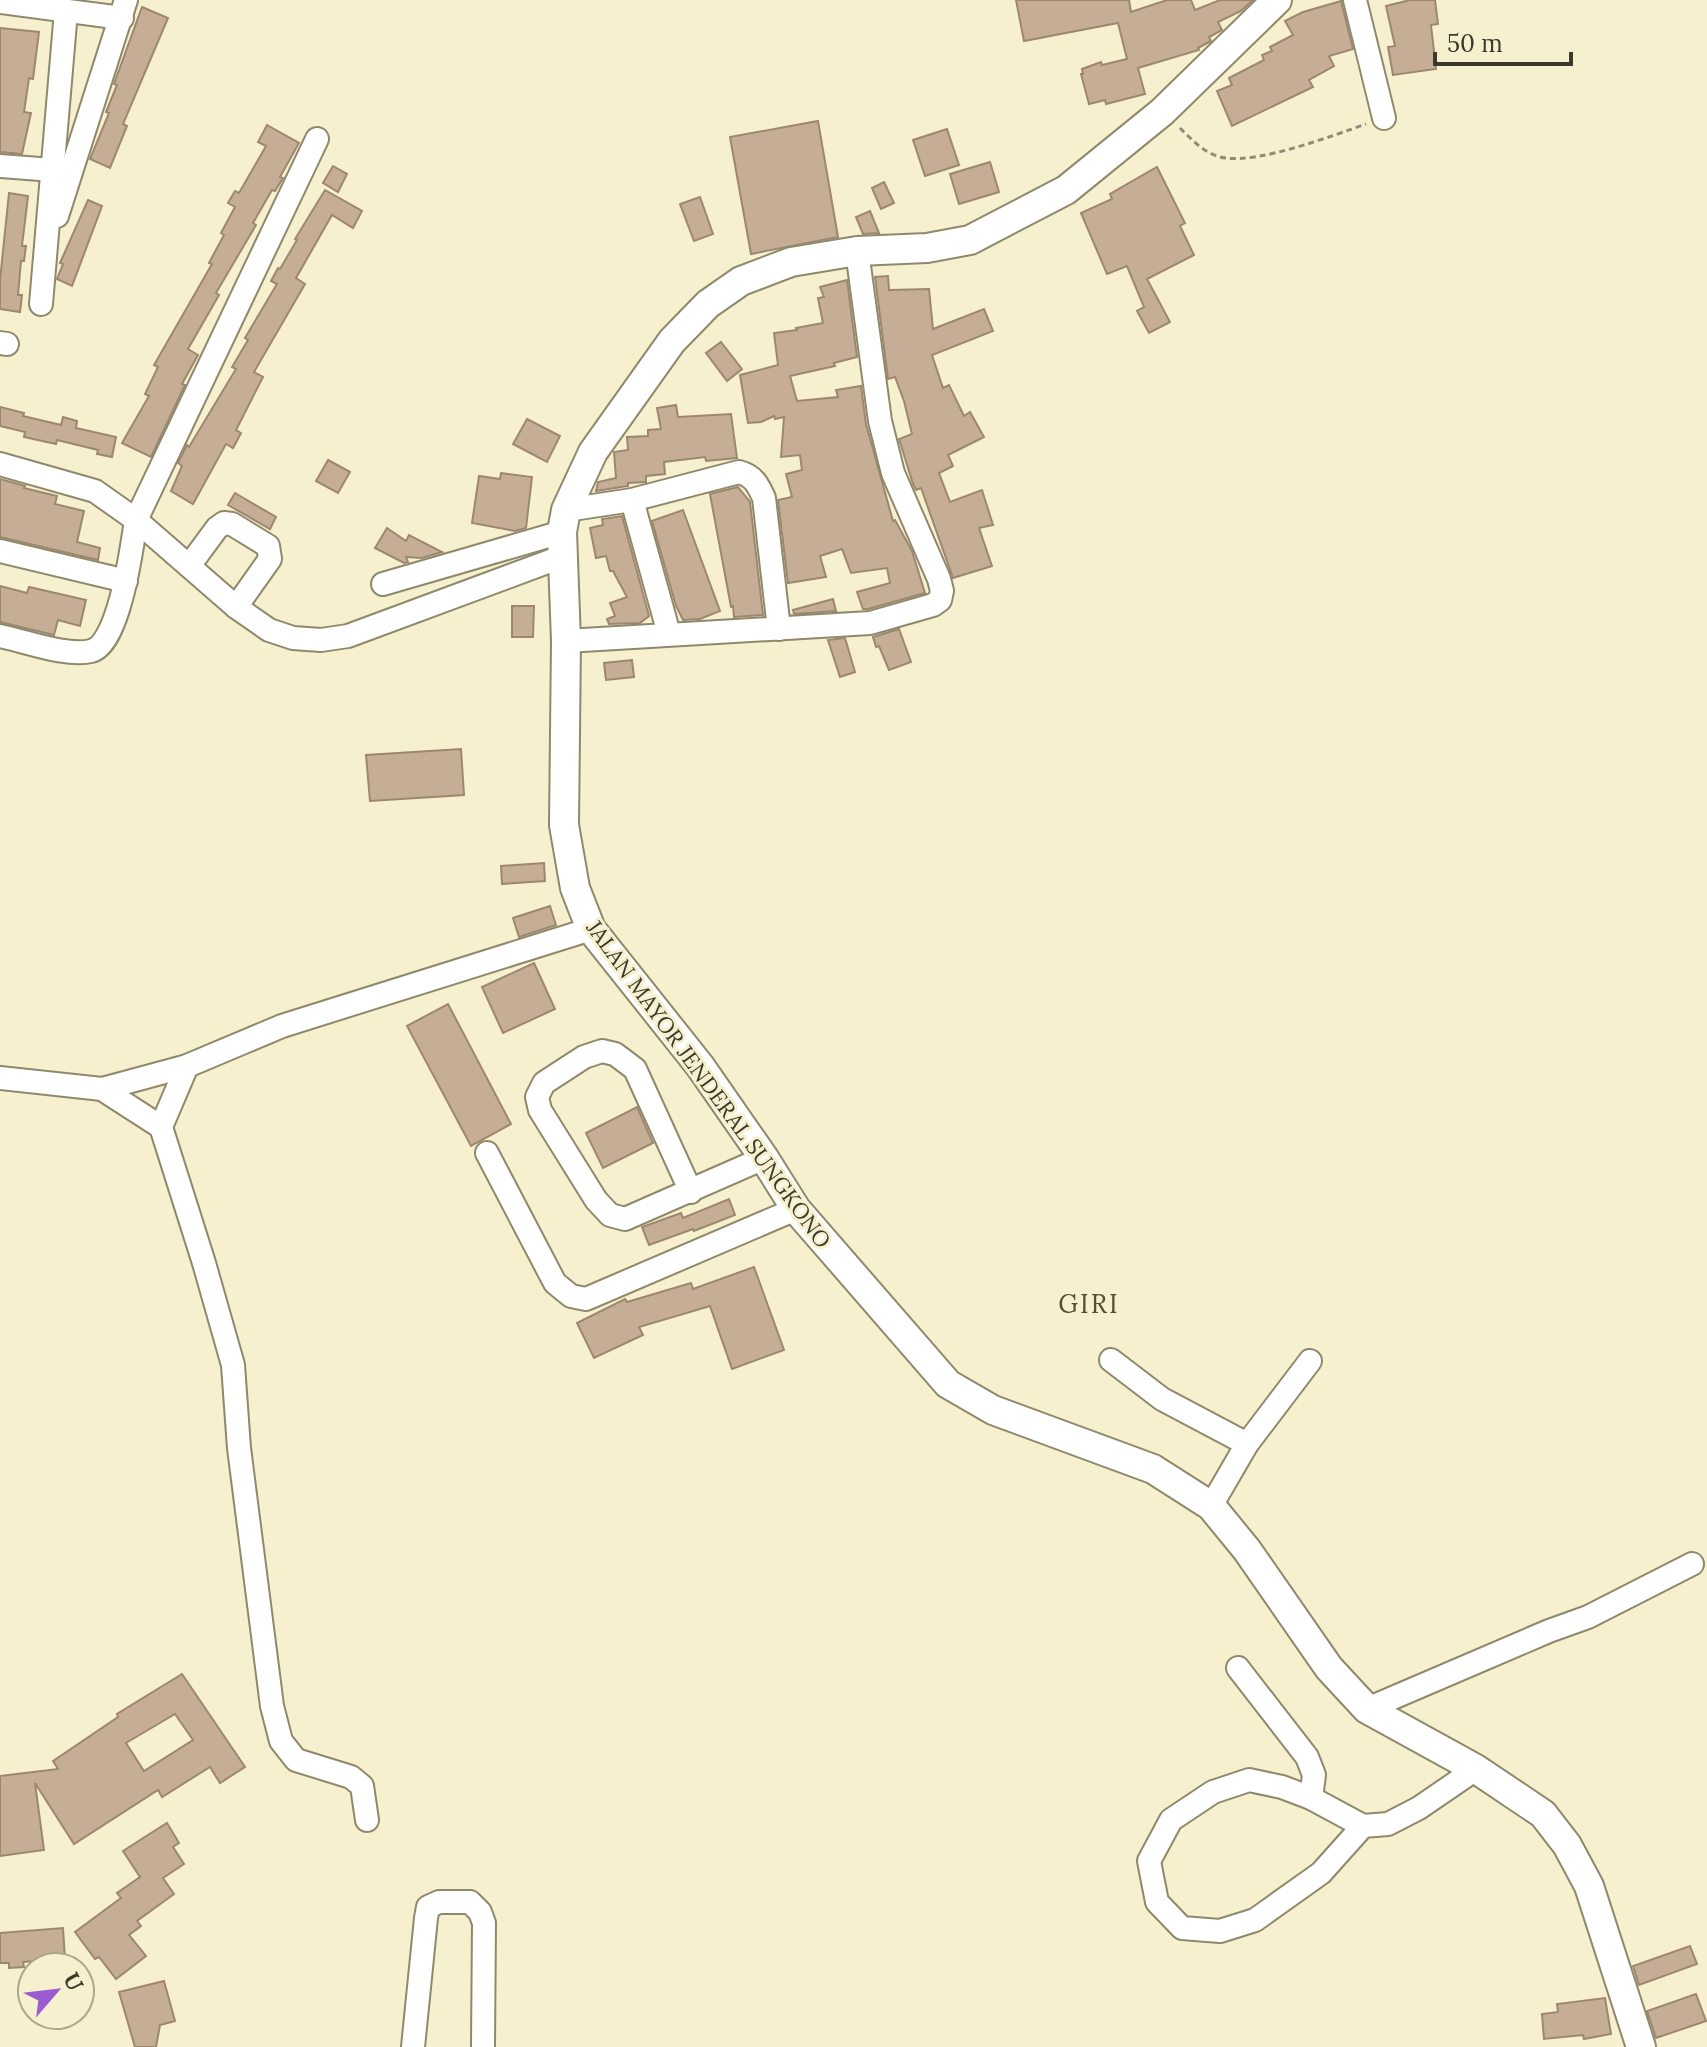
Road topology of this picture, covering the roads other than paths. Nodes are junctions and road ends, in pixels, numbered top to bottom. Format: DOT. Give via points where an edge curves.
graph roads {
  1 [pos="1277,0"];
  2 [pos="1355,0"];
  3 [pos="0,2"];
  4 [pos="124,9"];
  5 [pos="66,11"];
  6 [pos="1384,118"];
  7 [pos="317,139"];
  8 [pos="0,166"];
  9 [pos="62,170"];
  10 [pos="857,251"];
  11 [pos="41,304"];
  12 [pos="0,464"];
  13 [pos="632,500"];
  14 [pos="136,520"];
  15 [pos="563,533"];
  16 [pos="0,551"];
  17 [pos="189,566"];
  18 [pos="126,581"];
  19 [pos="383,584"];
  20 [pos="236,607"];
  21 [pos="779,629"];
  22 [pos="669,634"];
  23 [pos="0,636"];
  24 [pos="566,641"];
  25 [pos="591,929"];
  26 [pos="187,1066"];
  27 [pos="0,1078"];
  28 [pos="102,1089"];
  29 [pos="161,1127"];
  30 [pos="487,1153"];
  31 [pos="764,1158"];
  32 [pos="691,1192"];
  33 [pos="796,1209"];
  34 [pos="1111,1360"];
  35 [pos="1310,1361"];
  36 [pos="1247,1444"];
  37 [pos="1211,1506"];
  38 [pos="1692,1564"];
  39 [pos="1238,1668"];
  40 [pos="1367,1709"];
  41 [pos="1476,1769"];
  42 [pos="1311,1798"];
  43 [pos="367,1820"];
  44 [pos="1363,1826"];
  45 [pos="413,2047"];
  46 [pos="483,2047"];
  47 [pos="1641,2047"];
  1 -- 10 [label="main road, JALAN MAYOR JENDERAL SUNGKONO" via="1162,112 1066,190 970,240"];
  2 -- 6 [label="street"];
  3 -- 5 [label="street"];
  4 -- 5 [label="street"];
  4 -- 9 [label="street"];
  5 -- 9 [label="street"];
  7 -- 14 [label="street"];
  8 -- 9 [label="street"];
  9 -- 11 [label="street" via="44,255"];
  10 -- 15 [label="main road, JALAN MAYOR JENDERAL SUNGKONO" via="791,262 741,281 708,304 672,341 593,452"];
  10 -- 21 [label="street" via="880,421 893,473 942,591 933,605 870,623"];
  12 -- 14 [label="street" via="95,491"];
  13 -- 15 [label="street"];
  13 -- 21 [label="street" via="739,472 749,474 764,498"];
  13 -- 22 [label="street"];
  14 -- 17 [label="street"];
  14 -- 18 [label="street"];
  15 -- 19 [label="street"];
  15 -- 20 [label="street" via="348,636 293,638 269,630"];
  15 -- 24 [label="main road, JALAN MAYOR JENDERAL SUNGKONO"];
  16 -- 18 [label="street"];
  17 -- 20 [label="street"];
  17 -- 20 [label="street" via="224,523 268,546 270,559"];
  18 -- 23 [label="street" via="107,639 95,651 76,653"];
  21 -- 22 [label="street"];
  22 -- 24 [label="street"];
  24 -- 25 [label="main road, JALAN MAYOR JENDERAL SUNGKONO" via="564,825 575,888"];
  25 -- 26 [label="street" via="282,1026"];
  25 -- 31 [label="main road, JALAN MAYOR JENDERAL SUNGKONO" via="700,1066"];
  26 -- 28 [label="street"];
  26 -- 29 [label="street"];
  27 -- 28 [label="street"];
  28 -- 29 [label="street"];
  29 -- 43 [label="street" via="233,1365 239,1448 281,1741 296,1760 351,1777 362,1786"];
  30 -- 33 [label="street" via="555,1283 571,1296 586,1299"];
  31 -- 32 [label="street"];
  31 -- 33 [label="main road, JALAN MAYOR JENDERAL SUNGKONO"];
  32 -- 32 [label="street" via="625,1219 610,1215 540,1110 537,1097 544,1083 584,1057 602,1051 615,1054 635,1069"];
  33 -- 37 [label="main road, JALAN MAYOR JENDERAL SUNGKONO" via="948,1384 993,1410 1153,1469"];
  34 -- 36 [label="street" via="1162,1399"];
  35 -- 36 [label="street"];
  36 -- 37 [label="street"];
  37 -- 40 [label="main road, JALAN MAYOR JENDERAL SUNGKONO" via="1329,1668"];
  38 -- 40 [label="street" via="1588,1617"];
  39 -- 42 [label="street" via="1307,1757 1314,1775"];
  40 -- 41 [label="main road, JALAN MAYOR JENDERAL SUNGKONO"];
  41 -- 44 [label="street" via="1388,1824"];
  41 -- 47 [label="main road, JALAN MAYOR JENDERAL SUNGKONO" via="1543,1814 1567,1845 1589,1886"];
  42 -- 44 [label="street"];
  42 -- 44 [label="street" via="1249,1780 1213,1792 1171,1820 1149,1861 1157,1902 1182,1928 1220,1931 1255,1920 1321,1873"];
  45 -- 46 [label="street" via="428,1907 470,1902 484,1923"];
}
